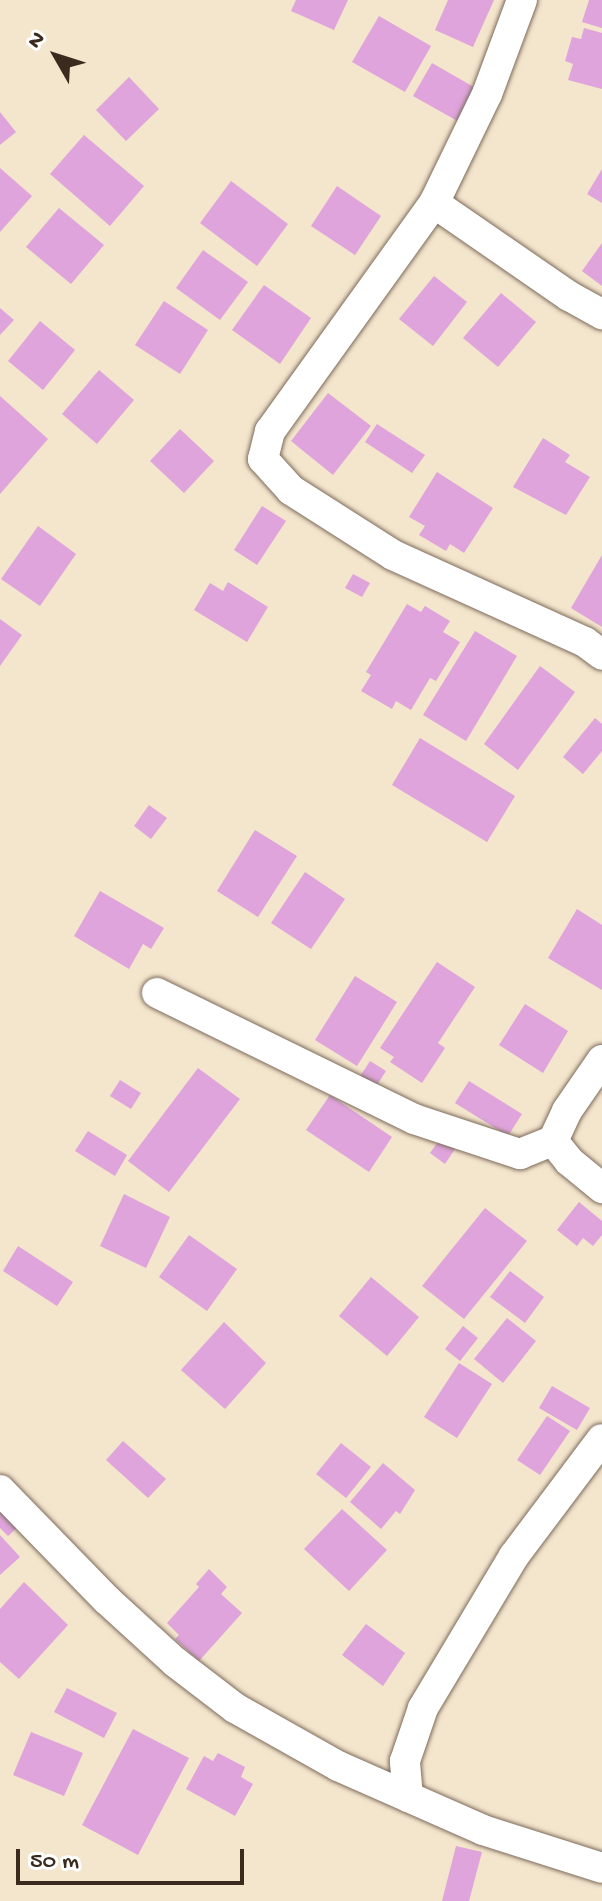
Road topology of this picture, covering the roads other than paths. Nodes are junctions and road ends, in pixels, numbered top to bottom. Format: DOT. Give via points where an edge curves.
graph roads {
  1 [pos="522,0"];
  2 [pos="434,203"];
  3 [pos="602,314"];
  4 [pos="602,655"];
  5 [pos="157,993"];
  6 [pos="602,1060"];
  7 [pos="553,1141"];
  8 [pos="602,1188"];
  9 [pos="602,1439"];
  10 [pos="0,1490"];
  11 [pos="408,1797"];
  12 [pos="602,1868"];
  1 -- 2 [label="street" via="487,94"];
  2 -- 3 [label="street"];
  2 -- 4 [label="street" via="270,431 263,459 291,490 393,555 585,642"];
  5 -- 7 [label="street" via="414,1119 520,1154"];
  6 -- 7 [label="street"];
  7 -- 8 [label="street"];
  9 -- 11 [label="street" via="514,1556 423,1708 405,1761"];
  10 -- 11 [label="street" via="107,1600 235,1708 338,1766"];
  11 -- 12 [label="street" via="483,1830"];
}
